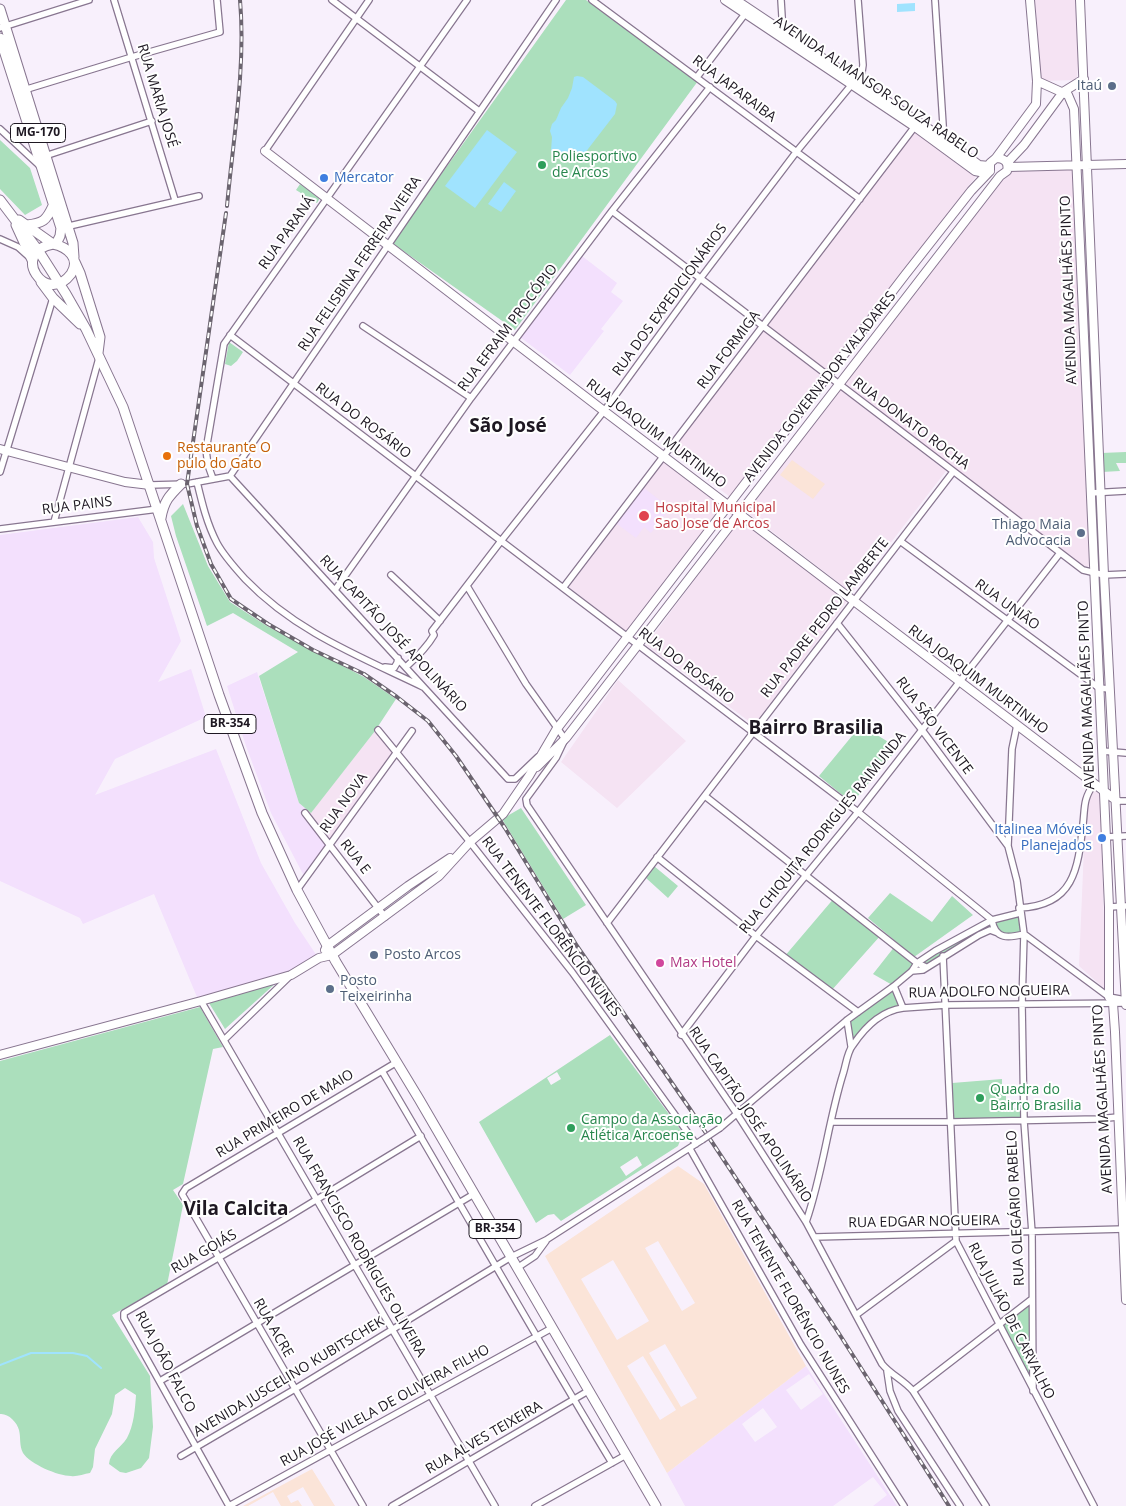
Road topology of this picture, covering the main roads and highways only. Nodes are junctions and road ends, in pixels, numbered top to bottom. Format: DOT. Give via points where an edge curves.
graph roads {
  1 [pos="0,9"];
  2 [pos="3,27"];
  3 [pos="0,38"];
  4 [pos="21,91"];
  5 [pos="41,160"];
  6 [pos="0,200"];
  7 [pos="53,206"];
  8 [pos="13,216"];
  9 [pos="27,225"];
  10 [pos="64,227"];
  11 [pos="55,244"];
  12 [pos="38,250"];
  13 [pos="32,260"];
  14 [pos="74,260"];
  15 [pos="40,280"];
  16 [pos="59,283"];
  17 [pos="86,329"];
  18 [pos="99,355"];
  19 [pos="181,484"];
  20 [pos="159,513"];
  21 [pos="656,1506"];
  1 -- 2 [label="main road, MG-170"];
  2 -- 4 [label="main road, MG-170"];
  3 -- 4 [label="main road, MG-170"];
  4 -- 5 [label="main road, MG-170"];
  5 -- 7 [label="main road, MG-170"];
  5 -- 10 [label="main road, MG-170"];
  6 -- 8 [label="main road, BR-354"];
  7 -- 9 [label="main road" via="48,218 38,224"];
  7 -- 10 [label="main road, MG-170"];
  8 -- 9 [label="main road"];
  8 -- 12 [label="main road, BR-354"];
  8 -- 13 [label="main road"];
  9 -- 11 [label="main road"];
  10 -- 11 [label="main road"];
  10 -- 14 [label="main road, MG-170" via="73,243"];
  11 -- 12 [label="main road"];
  11 -- 14 [label="main road" via="69,251"];
  12 -- 13 [label="main road"];
  12 -- 16 [label="main road, BR-354"];
  13 -- 15 [label="main road" via="32,268"];
  14 -- 16 [label="main road" via="72,271"];
  14 -- 18 [label="main road" via="100,337"];
  15 -- 16 [label="main road" via="49,284"];
  15 -- 17 [label="main road" via="53,298"];
  16 -- 17 [label="main road, BR-354"];
  17 -- 18 [label="main road, BR-354"];
  18 -- 20 [label="main road, BR-354" via="123,407"];
  19 -- 20 [label="main road" via="168,496"];
  20 -- 21 [label="main road, BR-354" via="262,813 297,890"];
}
